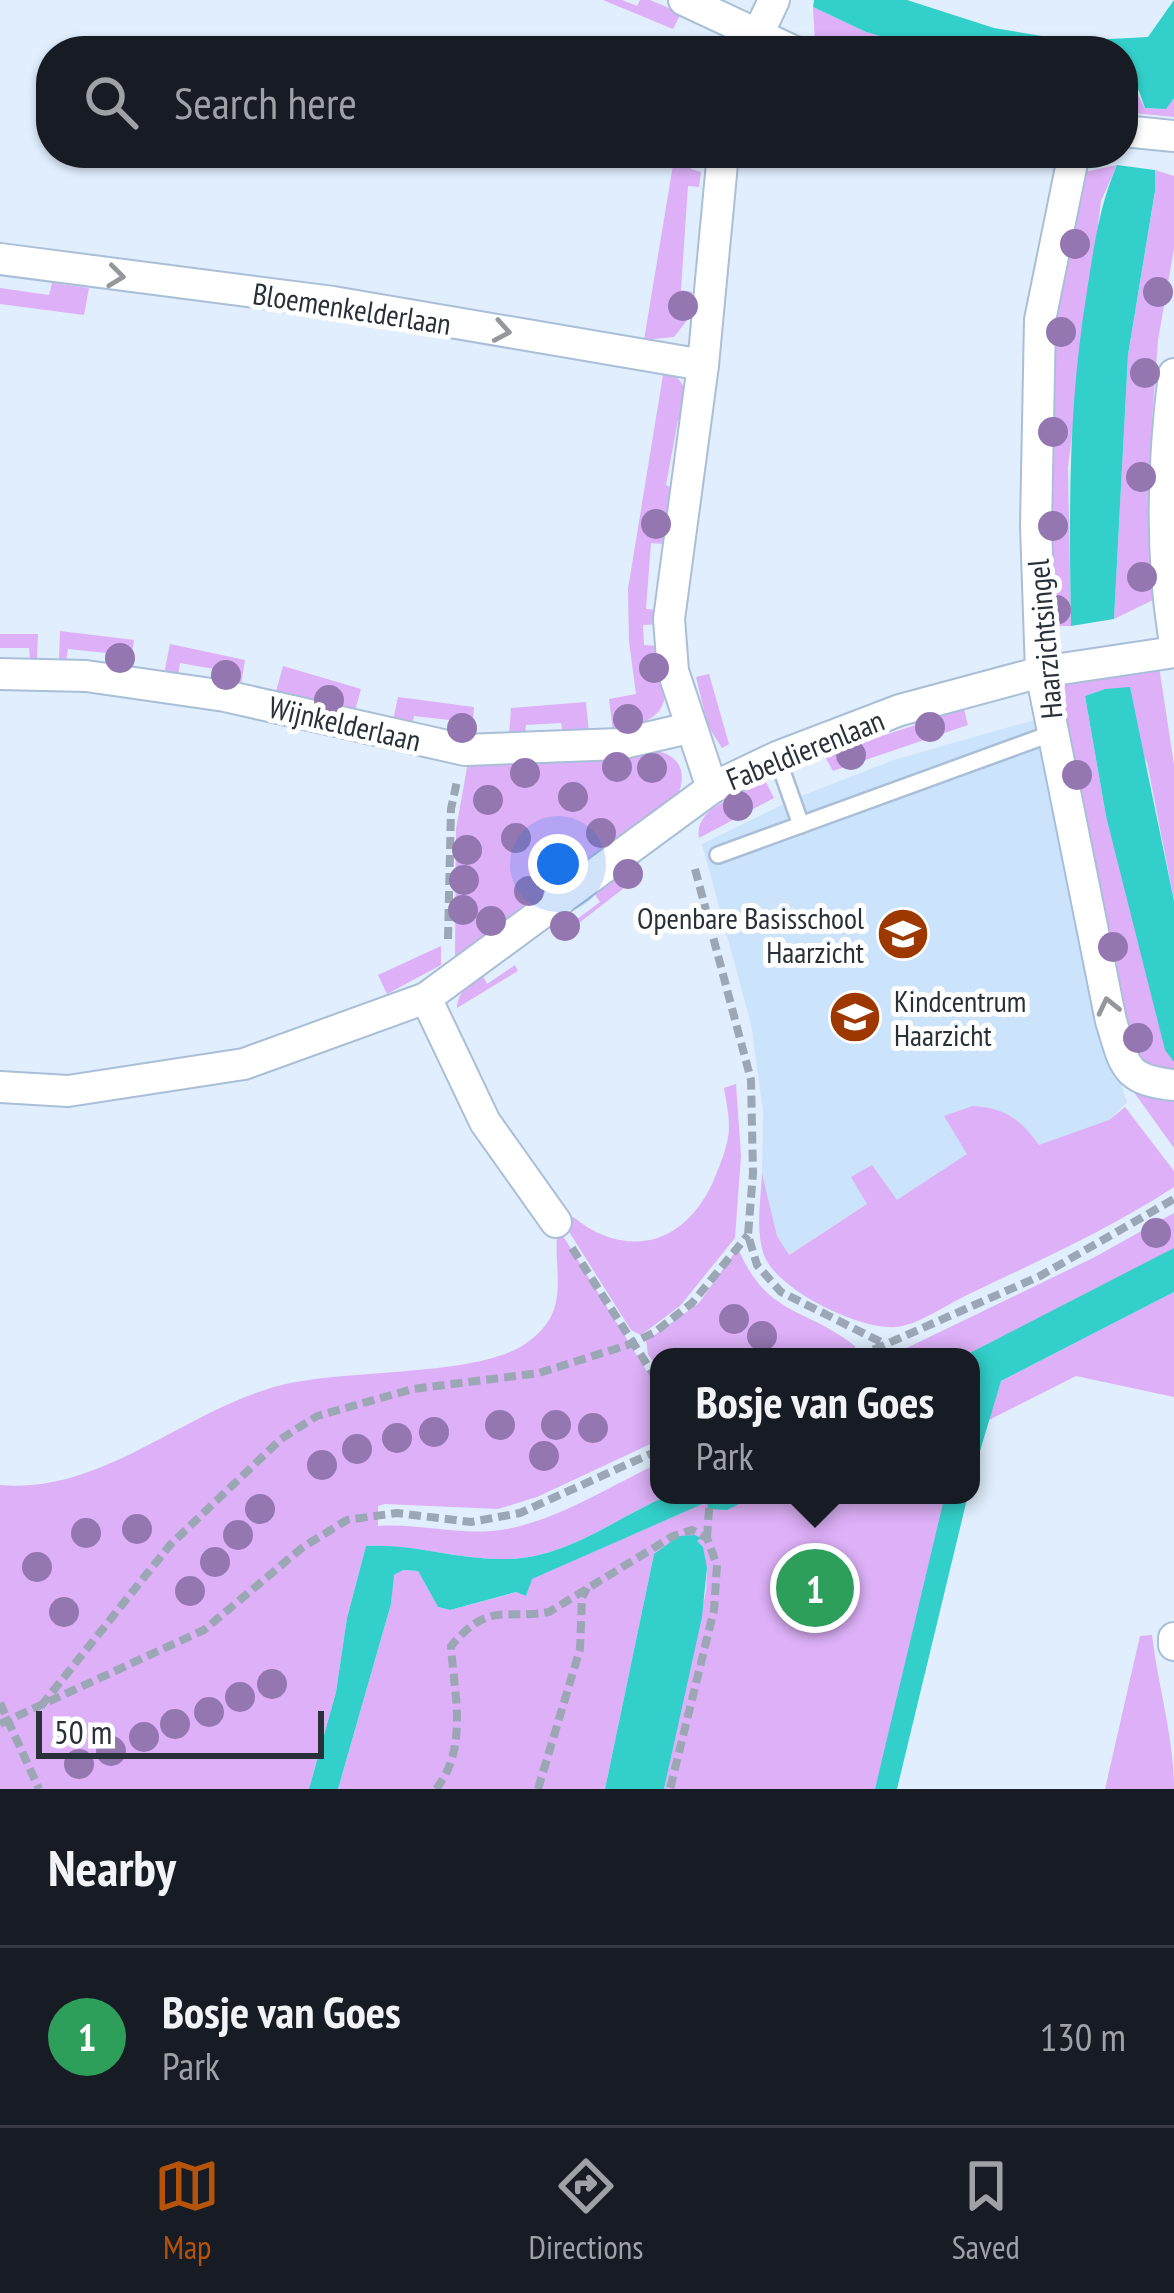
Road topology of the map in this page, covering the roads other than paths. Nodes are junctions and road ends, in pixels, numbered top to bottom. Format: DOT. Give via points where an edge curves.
graph roads {
  1 [pos="684,0"];
  2 [pos="763,23"];
  3 [pos="1138,132"];
  4 [pos="1174,136"];
  5 [pos="722,168"];
  6 [pos="1071,168"];
  7 [pos="0,260"];
  8 [pos="703,365"];
  9 [pos="1174,374"];
  10 [pos="1174,637"];
  11 [pos="1174,652"];
  12 [pos="1041,672"];
  13 [pos="0,674"];
  14 [pos="689,728"];
  15 [pos="1053,733"];
  16 [pos="776,757"];
  17 [pos="712,788"];
  18 [pos="802,825"];
  19 [pos="718,855"];
  20 [pos="426,998"];
  21 [pos="1174,1085"];
  22 [pos="0,1087"];
  23 [pos="556,1222"];
  1 -- 2 [label="street"];
  3 -- 4 [label="street"];
  5 -- 8 [label="street"];
  6 -- 12 [label="street, Haarzichtsingel" via="1040,320"];
  7 -- 8 [label="street, Bloemenkelderlaan, one-way" via="333,302"];
  8 -- 14 [label="street" via="669,619"];
  9 -- 10 [label="street" via="1165,535"];
  11 -- 12 [label="street, Fabeldierenlaan"];
  12 -- 15 [label="street, Haarzichtsingel"];
  12 -- 16 [label="street, Fabeldierenlaan" via="900,710"];
  13 -- 14 [label="street, Wijnkelderlaan" via="86,676 224,696 465,750 620,744"];
  14 -- 17 [label="street"];
  15 -- 18 [label="lane"];
  21 -- 15 [label="street, Haarzichtsingel, one-way" via="1127,1070"];
  16 -- 17 [label="street, Fabeldierenlaan"];
  16 -- 18 [label="lane"];
  17 -- 20 [label="street, Fabeldierenlaan"];
  18 -- 19 [label="lane"];
  20 -- 22 [label="street, Fabeldierenlaan" via="244,1064 68,1091"];
  20 -- 23 [label="street" via="485,1122"];
}
